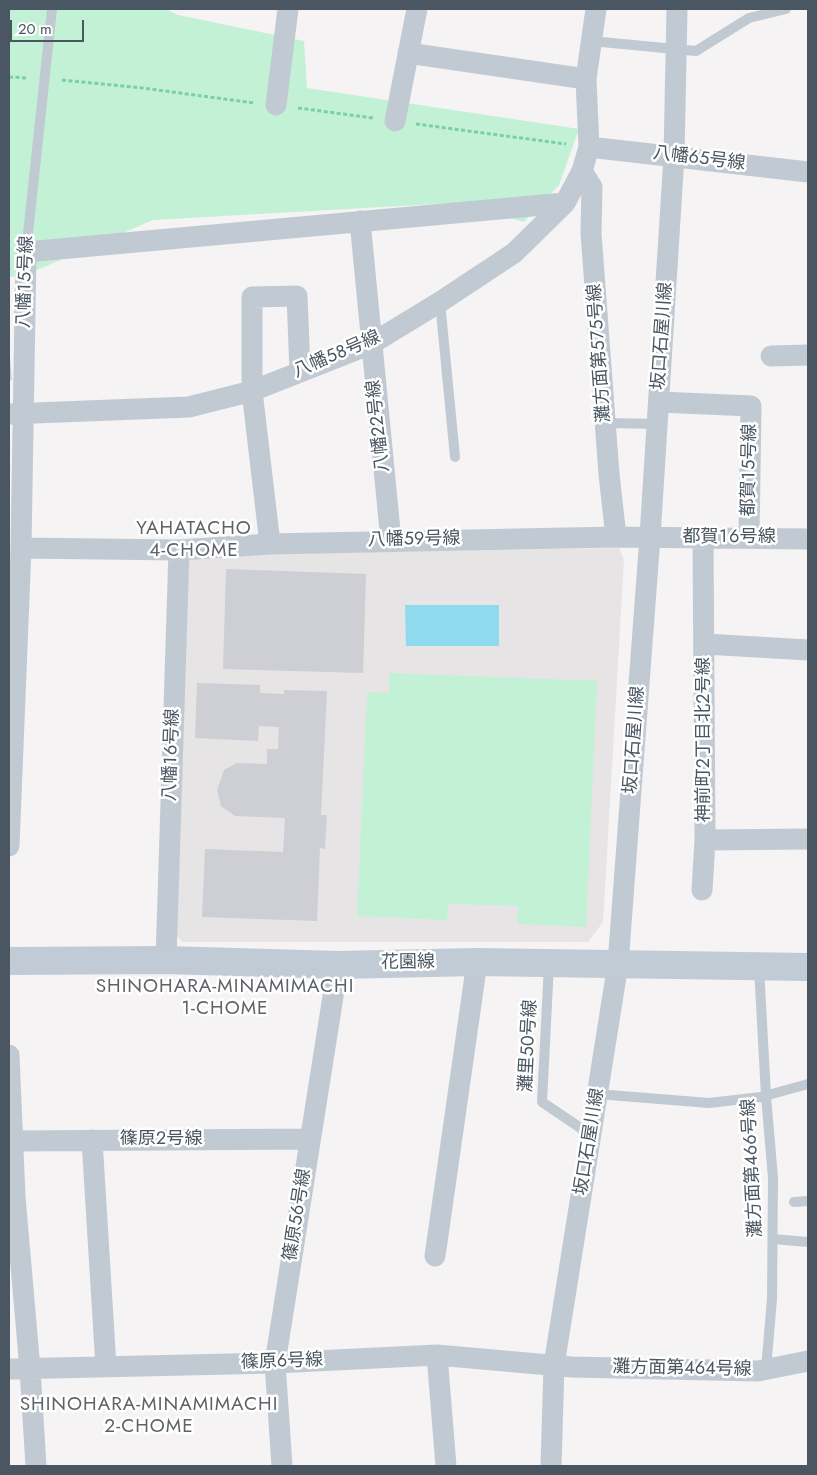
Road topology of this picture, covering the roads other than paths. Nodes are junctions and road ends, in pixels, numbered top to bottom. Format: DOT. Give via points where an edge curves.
graph roads {
  1 [pos="52,9"];
  2 [pos="288,9"];
  3 [pos="417,9"];
  4 [pos="596,9"];
  5 [pos="677,9"];
  6 [pos="786,9"];
  7 [pos="591,41"];
  8 [pos="676,50"];
  9 [pos="408,54"];
  10 [pos="586,79"];
  11 [pos="276,105"];
  12 [pos="395,121"];
  13 [pos="589,147"];
  14 [pos="674,156"];
  15 [pos="582,171"];
  16 [pos="808,172"];
  17 [pos="565,203"];
  18 [pos="360,222"];
  19 [pos="26,252"];
  20 [pos="440,302"];
  21 [pos="371,344"];
  22 [pos="808,355"];
  23 [pos="771,356"];
  24 [pos="300,371"];
  25 [pos="252,391"];
  26 [pos="659,402"];
  27 [pos="15,414"];
  28 [pos="606,422"];
  29 [pos="658,424"];
  30 [pos="454,457"];
  31 [pos="616,537"];
  32 [pos="650,537"];
  33 [pos="703,537"];
  34 [pos="749,537"];
  35 [pos="808,539"];
  36 [pos="390,541"];
  37 [pos="270,544"];
  38 [pos="20,548"];
  39 [pos="179,550"];
  40 [pos="705,644"];
  41 [pos="808,650"];
  42 [pos="808,839"];
  43 [pos="705,840"];
  44 [pos="9,846"];
  45 [pos="702,890"];
  46 [pos="166,960"];
  47 [pos="9,961"];
  48 [pos="477,962"];
  49 [pos="549,963"];
  50 [pos="618,964"];
  51 [pos="338,965"];
  52 [pos="759,966"];
  53 [pos="808,967"];
  54 [pos="9,1055"];
  55 [pos="808,1084"];
  56 [pos="597,1094"];
  57 [pos="766,1096"];
  58 [pos="591,1135"];
  59 [pos="310,1139"];
  60 [pos="92,1140"];
  61 [pos="13,1141"];
  62 [pos="808,1201"];
  63 [pos="794,1202"];
  64 [pos="772,1240"];
  65 [pos="808,1242"];
  66 [pos="435,1256"];
  67 [pos="437,1355"];
  68 [pos="808,1360"];
  69 [pos="274,1363"];
  70 [pos="554,1365"];
  71 [pos="106,1367"];
  72 [pos="9,1369"];
  73 [pos="30,1369"];
  74 [pos="766,1369"];
  75 [pos="36,1466"];
  76 [pos="282,1466"];
  77 [pos="446,1466"];
  78 [pos="551,1466"];
  1 -- 19 [label="lane, 八幡１５号線"];
  2 -- 11 [label="street"];
  3 -- 9 [label="street"];
  4 -- 7 [label="street"];
  5 -- 8 [label="street, 坂口石屋川線"];
  6 -- 8 [label="lane" via="749,18 696,52"];
  7 -- 8 [label="lane"];
  7 -- 10 [label="street"];
  8 -- 14 [label="street, 坂口石屋川線"];
  9 -- 10 [label="street"];
  9 -- 12 [label="street"];
  10 -- 13 [label="street"];
  13 -- 14 [label="street, 八幡６５号線"];
  13 -- 15 [label="street, 八幡５８号線"];
  14 -- 16 [label="street, 八幡６５号線"];
  14 -- 26 [label="street, 坂口石屋川線"];
  15 -- 17 [label="street, 八幡５８号線"];
  15 -- 28 [label="street, 灘方面第５７５号線" via="592,187 591,234"];
  17 -- 18 [label="street"];
  17 -- 20 [label="street, 八幡５８号線" via="514,252"];
  18 -- 19 [label="street"];
  18 -- 21 [label="street, 八幡２２号線"];
  19 -- 27 [label="street, 八幡１５号線"];
  20 -- 21 [label="street, 八幡５８号線"];
  20 -- 30 [label="lane"];
  21 -- 24 [label="street, 八幡５８号線"];
  21 -- 36 [label="street, 八幡２２号線"];
  22 -- 23 [label="street"];
  24 -- 25 [label="street, 八幡５８号線"];
  24 -- 25 [label="street" via="297,296 252,297"];
  25 -- 27 [label="street, 八幡５８号線" via="189,407"];
  25 -- 37 [label="street"];
  26 -- 29 [label="street, 坂口石屋川線"];
  26 -- 34 [label="street, 都賀１５号線" via="751,406"];
  27 -- 38 [label="street, 八幡１５号線"];
  28 -- 29 [label="lane"];
  28 -- 31 [label="street, 灘方面第５７５号線"];
  29 -- 32 [label="street, 坂口石屋川線"];
  31 -- 32 [label="street, 八幡５９号線"];
  31 -- 36 [label="street, 八幡５９号線"];
  32 -- 33 [label="street, 都賀１６号線"];
  32 -- 50 [label="street, 坂口石屋川線"];
  33 -- 34 [label="street, 都賀１６号線"];
  33 -- 40 [label="street, 神前町２丁目北２号線"];
  34 -- 35 [label="street, 都賀１６号線"];
  36 -- 37 [label="street, 八幡５９号線"];
  37 -- 39 [label="street, 八幡５９号線"];
  38 -- 39 [label="street, 八幡５９号線"];
  38 -- 44 [label="street, 八幡１５号線"];
  39 -- 46 [label="street, 八幡１６号線"];
  40 -- 41 [label="street"];
  40 -- 43 [label="street, 神前町２丁目北２号線"];
  42 -- 43 [label="street, 神前町２丁目北２号線"];
  43 -- 45 [label="street"];
  46 -- 47 [label="street, 花園線"];
  46 -- 51 [label="street, 花園線"];
  48 -- 49 [label="street, 花園線"];
  48 -- 51 [label="street, 花園線"];
  48 -- 66 [label="street"];
  49 -- 50 [label="street, 花園線"];
  49 -- 58 [label="lane, 灘里５０号線" via="542,1102"];
  50 -- 52 [label="street, 花園線"];
  50 -- 56 [label="street, 坂口石屋川線"];
  51 -- 59 [label="street, 篠原５６号線"];
  52 -- 53 [label="street, 花園線"];
  52 -- 57 [label="lane, 灘方面第４６６号線"];
  54 -- 61 [label="street"];
  55 -- 57 [label="lane"];
  56 -- 57 [label="lane" via="709,1103"];
  56 -- 58 [label="street, 坂口石屋川線"];
  57 -- 64 [label="lane, 灘方面第４６６号線" via="773,1178"];
  58 -- 70 [label="street, 坂口石屋川線"];
  59 -- 60 [label="street, 篠原２号線"];
  59 -- 69 [label="street, 篠原５６号線"];
  60 -- 61 [label="street, 篠原２号線"];
  60 -- 71 [label="street"];
  61 -- 73 [label="street"];
  62 -- 63 [label="lane"];
  64 -- 65 [label="lane"];
  64 -- 74 [label="lane, 灘方面第４６６号線" via="772,1299"];
  67 -- 69 [label="street, 篠原６号線"];
  67 -- 70 [label="street, 篠原６号線"];
  67 -- 77 [label="street"];
  68 -- 74 [label="street, 灘方面第４６４号線"];
  69 -- 71 [label="street, 篠原６号線"];
  69 -- 76 [label="street, 篠原５６号線"];
  70 -- 74 [label="street, 灘方面第４６４号線"];
  70 -- 78 [label="street, 坂口石屋川線"];
  71 -- 73 [label="street, 篠原６号線"];
  72 -- 73 [label="street, 篠原６号線"];
  73 -- 75 [label="street"];
}
